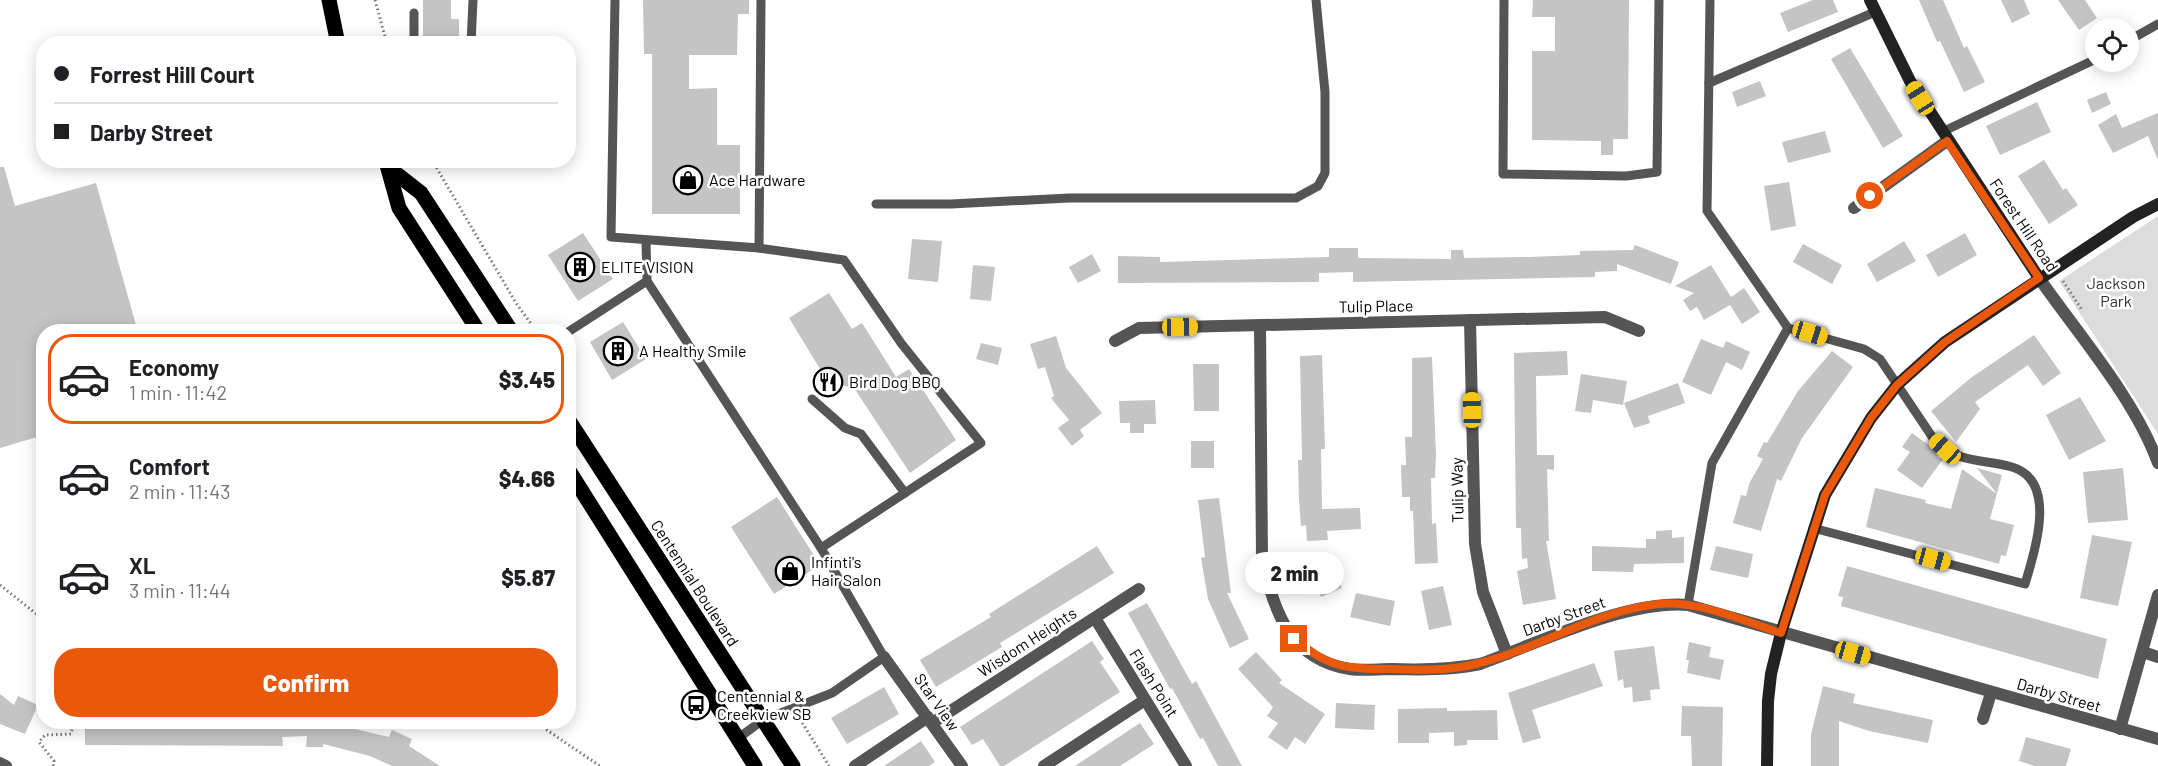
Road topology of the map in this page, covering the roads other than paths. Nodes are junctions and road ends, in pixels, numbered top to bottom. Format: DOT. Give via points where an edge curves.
graph roads {
  1 [pos="329,0"];
  2 [pos="473,0"];
  3 [pos="615,0"];
  4 [pos="761,0"];
  5 [pos="1316,0"];
  6 [pos="1504,0"];
  7 [pos="1659,0"];
  8 [pos="1710,0"];
  9 [pos="1872,6"];
  10 [pos="414,13"];
  11 [pos="2158,24"];
  12 [pos="2139,35"];
  13 [pos="336,36"];
  14 [pos="414,36"];
  15 [pos="471,36"];
  16 [pos="2085,65"];
  17 [pos="1709,83"];
  18 [pos="1945,136"];
  19 [pos="388,168"];
  20 [pos="392,168"];
  21 [pos="876,204"];
  22 [pos="2158,204"];
  23 [pos="1854,208"];
  24 [pos="646,240"];
  25 [pos="759,248"];
  26 [pos="2039,278"];
  27 [pos="647,281"];
  28 [pos="1470,320"];
  29 [pos="474,324"];
  30 [pos="507,324"];
  31 [pos="1260,326"];
  32 [pos="576,327"];
  33 [pos="1788,328"];
  34 [pos="1639,331"];
  35 [pos="1115,341"];
  36 [pos="1897,385"];
  37 [pos="812,399"];
  38 [pos="576,431"];
  39 [pos="2158,464"];
  40 [pos="576,482"];
  41 [pos="905,493"];
  42 [pos="1813,528"];
  43 [pos="821,548"];
  44 [pos="1138,589"];
  45 [pos="2158,595"];
  46 [pos="1688,605"];
  47 [pos="1095,618"];
  48 [pos="1781,633"];
  49 [pos="2143,652"];
  50 [pos="1506,654"];
  51 [pos="884,657"];
  52 [pos="2158,657"];
  53 [pos="1991,693"];
  54 [pos="1145,700"];
  55 [pos="1983,719"];
  56 [pos="763,720"];
  57 [pos="930,720"];
  58 [pos="2120,729"];
  59 [pos="737,739"];
  60 [pos="2158,739"];
  61 [pos="0,763"];
  62 [pos="6,766"];
  63 [pos="755,766"];
  64 [pos="793,766"];
  65 [pos="855,766"];
  66 [pos="960,766"];
  67 [pos="1044,766"];
  68 [pos="1186,766"];
  69 [pos="1767,766"];
  1 -- 13 [label="main road"];
  2 -- 15 [label="lane"];
  3 -- 24 [label="lane" via="612,237"];
  4 -- 25 [label="lane"];
  5 -- 21 [label="lane" via="1325,92 1325,174 1318,186 1296,198 1070,198"];
  6 -- 7 [label="lane" via="1503,174 1626,176 1657,172"];
  8 -- 17 [label="lane"];
  9 -- 17 [label="lane"];
  9 -- 18 [label="street, Forest Hill Road" via="1910,81"];
  10 -- 14 [label="lane"];
  11 -- 12 [label="lane"];
  16 -- 18 [label="lane"];
  17 -- 33 [label="lane" via="1707,211"];
  18 -- 23 [label="street"];
  18 -- 26 [label="street, Forest Hill Road"];
  19 -- 29 [label="main road" via="399,208"];
  20 -- 30 [label="main road" via="421,193"];
  22 -- 26 [label="street"];
  24 -- 25 [label="lane"];
  24 -- 27 [label="lane"];
  25 -- 41 [label="lane" via="844,260 901,343 981,443"];
  26 -- 36 [label="street" via="1945,342"];
  26 -- 39 [label="street, Forest Hill Road" via="2133,412"];
  27 -- 32 [label="lane"];
  27 -- 43 [label="lane"];
  28 -- 31 [label="street, Tulip Place"];
  28 -- 34 [label="street, Tulip Place" via="1605,317"];
  28 -- 50 [label="street, Tulip Way" via="1475,544 1483,592"];
  31 -- 35 [label="street, Tulip Place" via="1139,328"];
  31 -- 50 [label="street, Darby Street" via="1262,558 1280,620 1294,639 1312,655 1352,669 1458,669"];
  33 -- 36 [label="lane" via="1864,349 1880,359"];
  33 -- 46 [label="lane" via="1713,463"];
  36 -- 42 [label="street" via="1846,456"];
  36 -- 42 [label="lane" via="1935,441 1945,449 1958,457 2014,467 2032,483 2038,500 2039,538 2025,584"];
  37 -- 41 [label="lane" via="845,428 861,434"];
  38 -- 56 [label="main road, Centennial Boulevard"];
  40 -- 59 [label="main road"];
  41 -- 43 [label="lane"];
  42 -- 48 [label="street"];
  43 -- 51 [label="lane"];
  44 -- 47 [label="street, Wisdom Heights"];
  45 -- 49 [label="street"];
  46 -- 48 [label="street, Darby Street"];
  46 -- 50 [label="street, Darby Street" via="1660,604 1627,610"];
  47 -- 54 [label="street, Flash Point"];
  47 -- 57 [label="street, Wisdom Heights"];
  48 -- 53 [label="street, Darby Street"];
  48 -- 69 [label="street" via="1768,701"];
  49 -- 52 [label="street"];
  49 -- 58 [label="street"];
  51 -- 56 [label="lane" via="832,693"];
  51 -- 57 [label="street, Star View"];
  53 -- 55 [label="street"];
  53 -- 58 [label="street, Darby Street"];
  54 -- 67 [label="street"];
  54 -- 68 [label="street, Flash Point"];
  56 -- 59 [label="lane"];
  56 -- 64 [label="main road, Centennial Boulevard"];
  57 -- 65 [label="street, Wisdom Heights"];
  57 -- 66 [label="street, Star View"];
  58 -- 60 [label="street, Darby Street"];
  59 -- 63 [label="main road"];
  61 -- 62 [label="street"];
}
